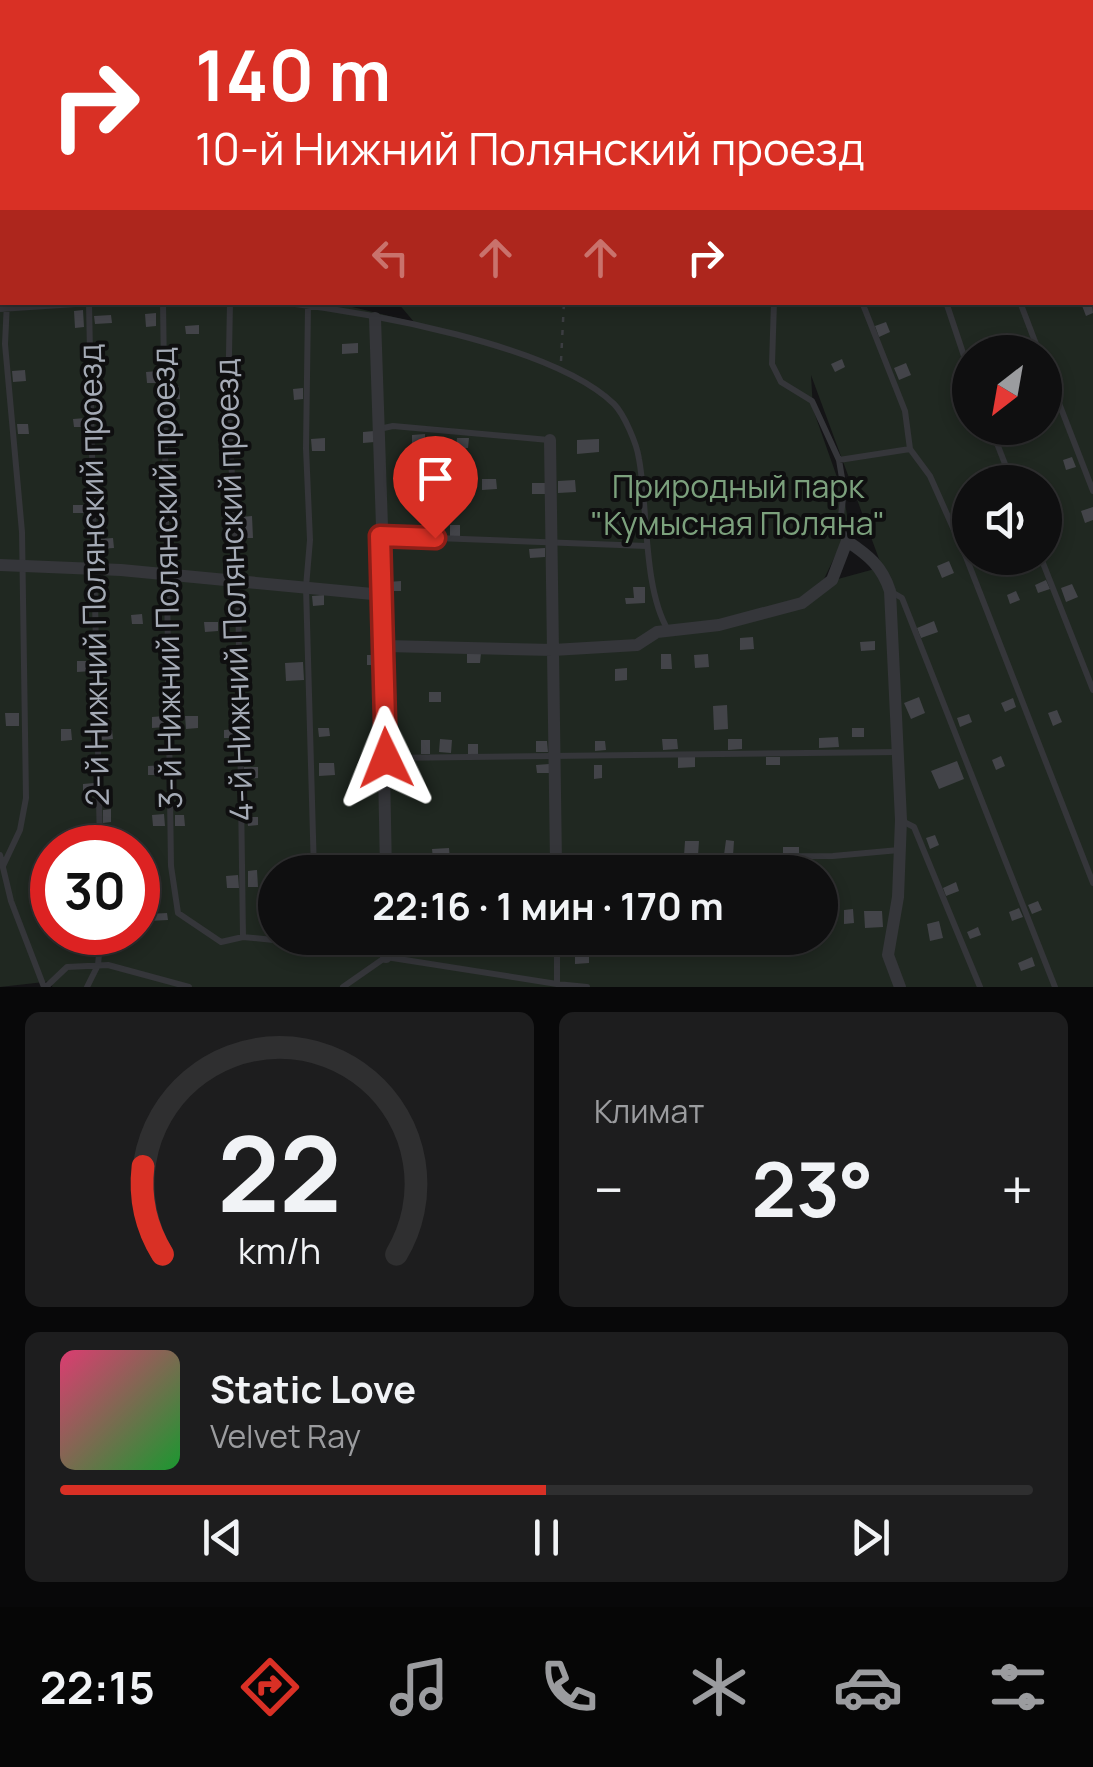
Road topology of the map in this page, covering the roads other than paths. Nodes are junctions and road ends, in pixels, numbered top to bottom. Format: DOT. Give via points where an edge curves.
graph roads {
  1 [pos="48,305"];
  2 [pos="90,305"];
  3 [pos="163,305"];
  4 [pos="230,305"];
  5 [pos="301,305"];
  6 [pos="774,305"];
  7 [pos="863,305"];
  8 [pos="947,305"];
  9 [pos="1021,305"];
  10 [pos="308,306"];
  11 [pos="5,307"];
  12 [pos="375,318"];
  13 [pos="957,335"];
  14 [pos="1033,335"];
  15 [pos="1062,411"];
  16 [pos="380,429"];
  17 [pos="550,440"];
  18 [pos="910,449"];
  19 [pos="839,460"];
  20 [pos="1093,490"];
  21 [pos="380,536"];
  22 [pos="554,542"];
  23 [pos="846,542"];
  24 [pos="646,546"];
  25 [pos="0,566"];
  26 [pos="22,566"];
  27 [pos="94,572"];
  28 [pos="1048,575"];
  29 [pos="166,576"];
  30 [pos="238,581"];
  31 [pos="306,587"];
  32 [pos="890,590"];
  33 [pos="383,595"];
  34 [pos="669,632"];
  35 [pos="386,646"];
  36 [pos="552,650"];
  37 [pos="1093,690"];
  38 [pos="900,752"];
  39 [pos="555,756"];
  40 [pos="386,758"];
  41 [pos="901,820"];
  42 [pos="100,825"];
  43 [pos="899,850"];
  44 [pos="0,854"];
  45 [pos="314,855"];
  46 [pos="387,855"];
  47 [pos="556,855"];
  48 [pos="804,855"];
  49 [pos="2,866"];
  50 [pos="1093,883"];
  51 [pos="243,937"];
  52 [pos="258,938"];
  53 [pos="99,955"];
  54 [pos="557,955"];
  55 [pos="386,956"];
  56 [pos="98,965"];
  57 [pos="558,984"];
  58 [pos="45,987"];
  59 [pos="87,987"];
  60 [pos="189,987"];
  61 [pos="343,987"];
  62 [pos="587,987"];
  63 [pos="900,987"];
  64 [pos="980,987"];
  65 [pos="1055,987"];
  1 -- 11 [label="lane"];
  2 -- 27 [label="lane, 2-й Нижний Полянский проезд"];
  3 -- 29 [label="lane, 3-й Нижний Полянский проезд"];
  4 -- 30 [label="lane, 4-й Нижний Полянский проезд"];
  5 -- 10 [label="lane"];
  6 -- 19 [label="lane" via="772,364 781,382 812,401"];
  7 -- 18 [label="lane" via="905,411"];
  8 -- 13 [label="lane"];
  9 -- 14 [label="lane"];
  10 -- 12 [label="lane"];
  10 -- 31 [label="lane"];
  11 -- 26 [label="lane"];
  12 -- 16 [label="street"];
  12 -- 24 [label="lane" via="561,367 616,405 639,456"];
  15 -- 20 [label="lane"];
  16 -- 17 [label="lane"];
  16 -- 21 [label="street"];
  17 -- 22 [label="street"];
  18 -- 19 [label="lane"];
  18 -- 50 [label="lane" via="930,476 966,557"];
  19 -- 23 [label="lane"];
  21 -- 22 [label="lane"];
  21 -- 33 [label="street"];
  22 -- 24 [label="lane"];
  22 -- 36 [label="street"];
  23 -- 32 [label="street" via="884,571"];
  23 -- 34 [label="street" via="832,580 802,602 719,626"];
  24 -- 34 [label="lane"];
  25 -- 26 [label="street"];
  26 -- 27 [label="street"];
  26 -- 49 [label="lane" via="26,798"];
  27 -- 29 [label="street"];
  27 -- 42 [label="lane, 2-й Нижний Полянский проезд"];
  28 -- 37 [label="lane"];
  29 -- 30 [label="street"];
  29 -- 51 [label="lane, 3-й Нижний Полянский проезд" via="171,866 178,912 220,942"];
  30 -- 31 [label="street"];
  30 -- 51 [label="lane, 4-й Нижний Полянский проезд"];
  31 -- 33 [label="street"];
  31 -- 45 [label="lane"];
  32 -- 38 [label="street"];
  32 -- 65 [label="lane" via="902,598"];
  33 -- 35 [label="street"];
  34 -- 36 [label="street" via="637,644"];
  35 -- 36 [label="street"];
  35 -- 40 [label="street"];
  36 -- 39 [label="street"];
  38 -- 39 [label="lane"];
  38 -- 41 [label="street"];
  39 -- 40 [label="lane"];
  39 -- 47 [label="street"];
  40 -- 46 [label="street"];
  41 -- 43 [label="street"];
  41 -- 64 [label="lane" via="914,826"];
  43 -- 48 [label="lane"];
  43 -- 63 [label="street" via="888,955"];
  44 -- 49 [label="lane"];
  49 -- 58 [label="lane"];
  51 -- 52 [label="lane"];
  53 -- 56 [label="lane"];
  54 -- 57 [label="lane"];
  55 -- 57 [label="lane"];
  55 -- 61 [label="lane"];
  56 -- 58 [label="lane" via="67,967"];
  56 -- 59 [label="lane"];
  56 -- 60 [label="lane"];
  57 -- 62 [label="lane"];
}
